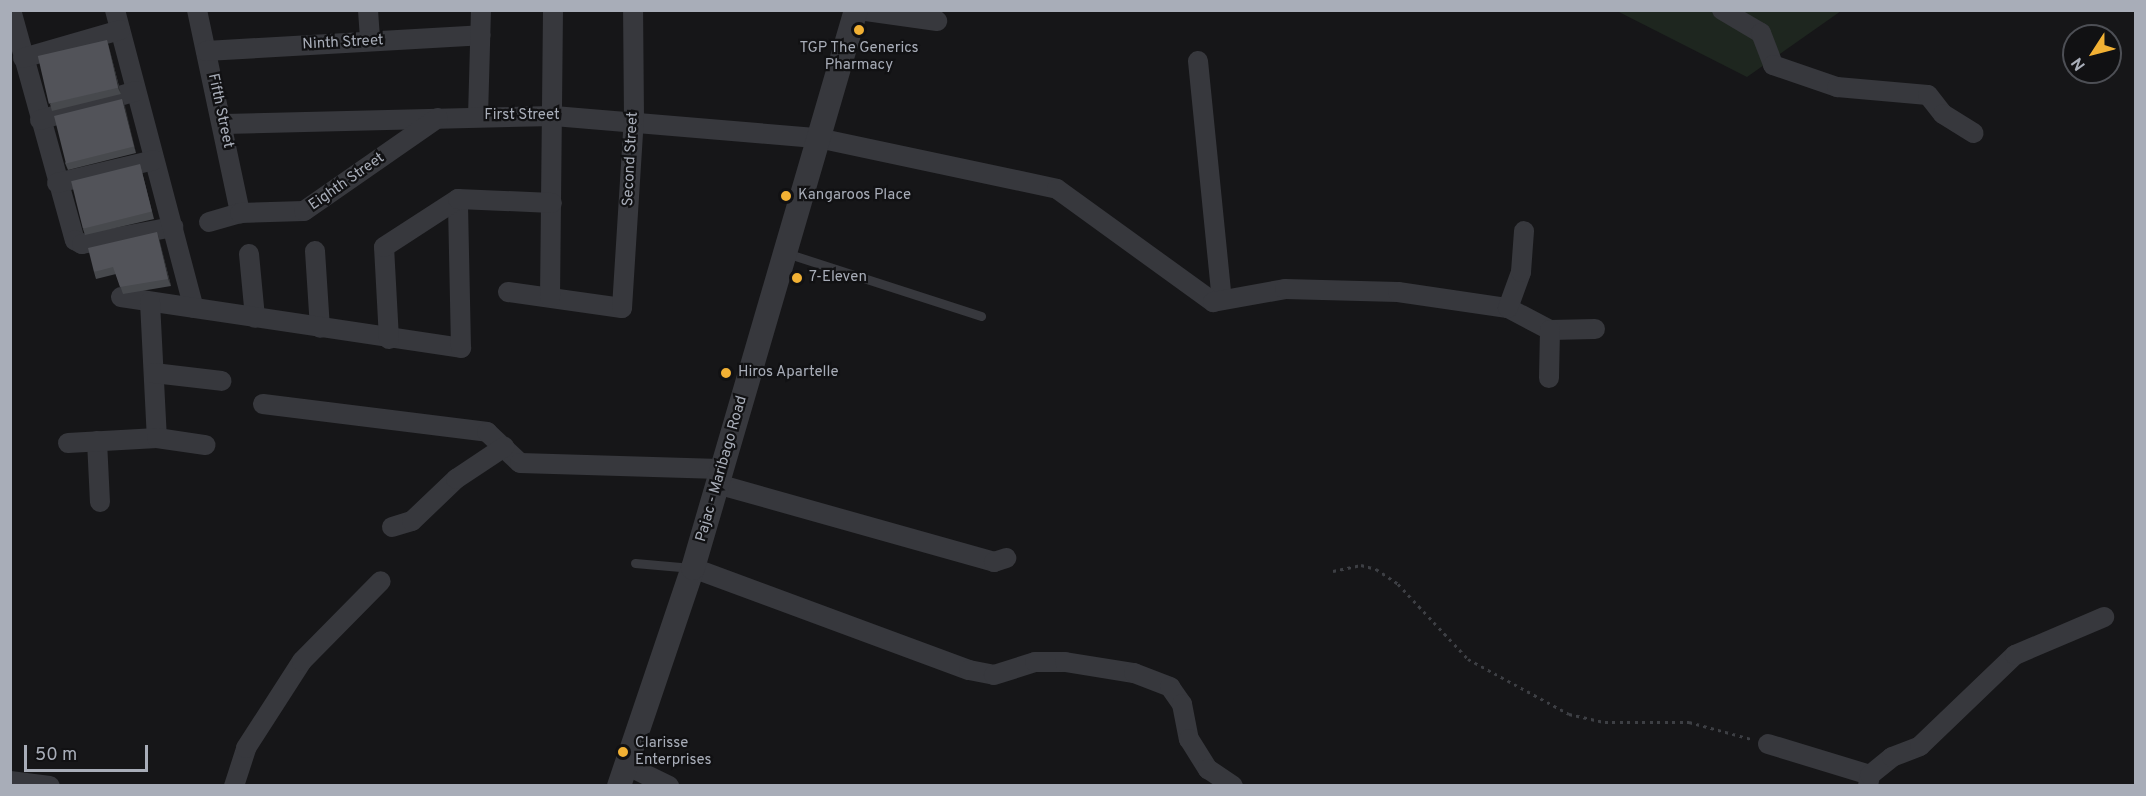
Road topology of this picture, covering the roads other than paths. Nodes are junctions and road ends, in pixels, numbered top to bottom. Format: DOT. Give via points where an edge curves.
graph roads {
  1 [pos="11,10"];
  2 [pos="115,10"];
  3 [pos="196,10"];
  4 [pos="368,10"];
  5 [pos="481,10"];
  6 [pos="554,10"];
  7 [pos="633,10"];
  8 [pos="857,10"];
  9 [pos="1722,10"];
  10 [pos="937,21"];
  11 [pos="120,30"];
  12 [pos="481,35"];
  13 [pos="370,41"];
  14 [pos="206,51"];
  15 [pos="23,58"];
  16 [pos="1198,61"];
  17 [pos="136,92"];
  18 [pos="554,116"];
  19 [pos="478,117"];
  20 [pos="438,118"];
  21 [pos="634,118"];
  22 [pos="40,120"];
  23 [pos="224,124"];
  24 [pos="1973,133"];
  25 [pos="818,138"];
  26 [pos="154,160"];
  27 [pos="57,183"];
  28 [pos="458,199"];
  29 [pos="552,203"];
  30 [pos="240,213"];
  31 [pos="209,222"];
  32 [pos="173,227"];
  33 [pos="1524,231"];
  34 [pos="315,251"];
  35 [pos="785,253"];
  36 [pos="249,254"];
  37 [pos="508,292"];
  38 [pos="121,297"];
  39 [pos="550,297"];
  40 [pos="1222,300"];
  41 [pos="150,302"];
  42 [pos="194,308"];
  43 [pos="1508,308"];
  44 [pos="981,316"];
  45 [pos="255,318"];
  46 [pos="320,328"];
  47 [pos="1595,329"];
  48 [pos="1550,330"];
  49 [pos="390,339"];
  50 [pos="154,373"];
  51 [pos="1549,378"];
  52 [pos="222,381"];
  53 [pos="263,404"];
  54 [pos="157,438"];
  55 [pos="97,441"];
  56 [pos="68,443"];
  57 [pos="205,445"];
  58 [pos="504,447"];
  59 [pos="719,477"];
  60 [pos="100,502"];
  61 [pos="392,527"];
  62 [pos="1006,558"];
  63 [pos="635,563"];
  64 [pos="693,568"];
  65 [pos="381,581"];
  66 [pos="2104,617"];
  67 [pos="1768,744"];
  68 [pos="623,775"];
  69 [pos="1869,780"];
  70 [pos="10,781"];
  71 [pos="50,786"];
  72 [pos="234,786"];
  73 [pos="669,786"];
  74 [pos="1233,786"];
  1 -- 15 [label="street"];
  2 -- 11 [label="street"];
  3 -- 14 [label="street, Fifth Street"];
  4 -- 13 [label="street"];
  5 -- 12 [label="street"];
  6 -- 18 [label="street"];
  7 -- 21 [label="street, Second Street"];
  8 -- 10 [label="street"];
  8 -- 25 [label="street, Pajac - Maribago Road"];
  9 -- 24 [label="street" via="1761,33 1773,65 1837,87 1928,95 1942,114"];
  11 -- 15 [label="street"];
  11 -- 17 [label="street"];
  12 -- 13 [label="street, Ninth Street"];
  12 -- 19 [label="street"];
  13 -- 14 [label="street, Ninth Street"];
  14 -- 23 [label="street, Fifth Street"];
  15 -- 22 [label="street"];
  16 -- 40 [label="street"];
  17 -- 22 [label="street"];
  17 -- 26 [label="street"];
  18 -- 19 [label="street, First Street"];
  18 -- 21 [label="street, First Street"];
  18 -- 29 [label="street"];
  19 -- 20 [label="street, First Street"];
  20 -- 23 [label="street, First Street"];
  20 -- 30 [label="street, Eighth Street" via="304,211"];
  21 -- 25 [label="street, First Street"];
  21 -- 39 [label="street, Second Street" via="622,308"];
  22 -- 27 [label="street"];
  23 -- 30 [label="street, Fifth Street"];
  25 -- 35 [label="street, Pajac - Maribago Road"];
  25 -- 40 [label="street, First Street" via="1057,189 1196,293"];
  26 -- 27 [label="street"];
  26 -- 32 [label="street"];
  27 -- 32 [label="street" via="69,230 82,244"];
  28 -- 29 [label="street"];
  28 -- 49 [label="street" via="384,247"];
  28 -- 49 [label="street" via="460,348"];
  29 -- 39 [label="street"];
  30 -- 31 [label="street, Eighth Street"];
  32 -- 42 [label="street"];
  33 -- 43 [label="street" via="1521,272"];
  34 -- 46 [label="street"];
  35 -- 44 [label="lane"];
  35 -- 59 [label="street, Pajac - Maribago Road"];
  36 -- 45 [label="street"];
  37 -- 39 [label="street"];
  38 -- 41 [label="street"];
  40 -- 43 [label="street" via="1332,288"];
  41 -- 42 [label="street"];
  41 -- 50 [label="street"];
  42 -- 45 [label="street"];
  43 -- 48 [label="street"];
  45 -- 46 [label="street"];
  46 -- 49 [label="street"];
  47 -- 48 [label="street"];
  48 -- 51 [label="street"];
  50 -- 52 [label="street"];
  50 -- 54 [label="street"];
  53 -- 58 [label="street" via="487,432"];
  54 -- 55 [label="street"];
  54 -- 57 [label="street"];
  55 -- 56 [label="street"];
  55 -- 60 [label="street"];
  58 -- 59 [label="street" via="520,463"];
  58 -- 61 [label="street" via="456,479 412,521"];
  59 -- 62 [label="street" via="994,562"];
  59 -- 64 [label="street, Pajac - Maribago Road"];
  63 -- 64 [label="lane"];
  64 -- 68 [label="street, Pajac - Maribago Road"];
  64 -- 74 [label="street" via="969,670 994,675 1035,662 1065,662 1134,673 1170,687 1182,704 1189,739 1208,769"];
  65 -- 72 [label="street" via="302,661 246,748"];
  66 -- 69 [label="street" via="2015,655 1920,746 1892,757"];
  67 -- 69 [label="street"];
  68 -- 73 [label="street"];
  70 -- 71 [label="street"];
}
